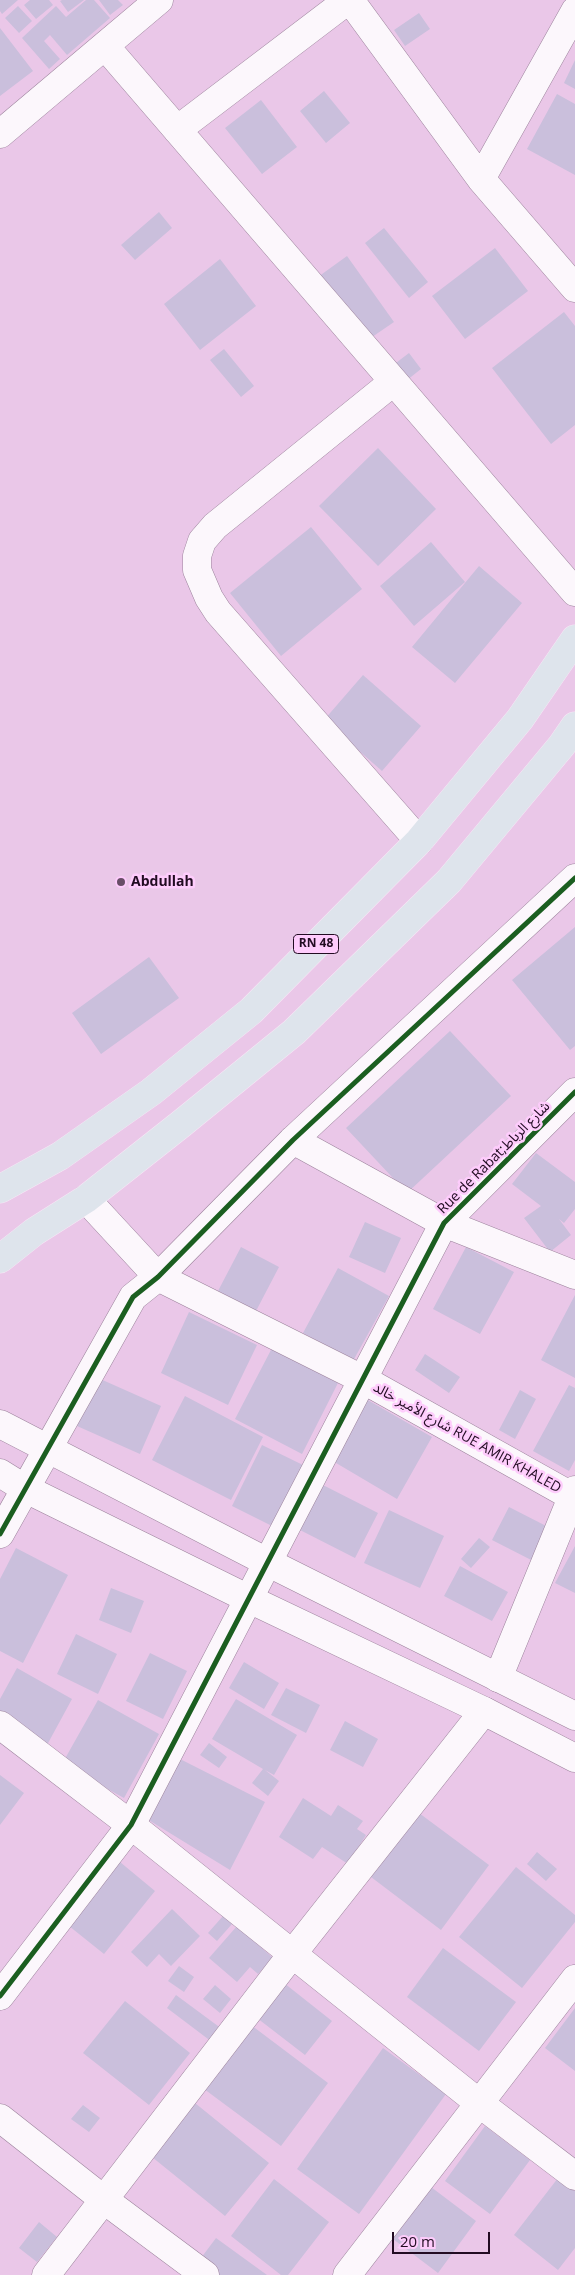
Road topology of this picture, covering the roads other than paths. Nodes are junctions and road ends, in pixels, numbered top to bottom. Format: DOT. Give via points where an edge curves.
graph roads {
  1 [pos="158,0"];
  2 [pos="349,0"];
  3 [pos="575,11"];
  4 [pos="106,46"];
  5 [pos="177,130"];
  6 [pos="0,134"];
  7 [pos="481,179"];
  8 [pos="575,288"];
  9 [pos="393,382"];
  10 [pos="575,592"];
  11 [pos="575,639"];
  12 [pos="575,726"];
  13 [pos="419,841"];
  14 [pos="575,878"];
  15 [pos="575,1092"];
  16 [pos="293,1140"];
  17 [pos="0,1189"];
  18 [pos="86,1199"];
  19 [pos="444,1223"];
  20 [pos="0,1259"];
  21 [pos="575,1275"];
  22 [pos="158,1277"];
  23 [pos="364,1380"];
  24 [pos="0,1424"];
  25 [pos="47,1448"];
  26 [pos="0,1473"];
  27 [pos="24,1488"];
  28 [pos="574,1495"];
  29 [pos="0,1534"];
  30 [pos="269,1563"];
  31 [pos="250,1599"];
  32 [pos="498,1678"];
  33 [pos="484,1710"];
  34 [pos="575,1716"];
  35 [pos="0,1725"];
  36 [pos="575,1758"];
  37 [pos="131,1825"];
  38 [pos="293,1953"];
  39 [pos="575,1979"];
  40 [pos="0,1996"];
  41 [pos="479,2103"];
  42 [pos="0,2118"];
  43 [pos="575,2176"];
  44 [pos="103,2199"];
  45 [pos="46,2275"];
  46 [pos="205,2275"];
  47 [pos="347,2275"];
  1 -- 4 [label="street"];
  2 -- 5 [label="street"];
  2 -- 7 [label="street"];
  3 -- 7 [label="street"];
  4 -- 5 [label="street"];
  4 -- 6 [label="street"];
  5 -- 9 [label="street"];
  7 -- 8 [label="street"];
  9 -- 10 [label="street"];
  9 -- 13 [label="street" via="214,526 202,541 197,570 218,612"];
  11 -- 13 [label="highway, RN 48" via="520,719"];
  12 -- 18 [label="highway" via="449,881 294,1032"];
  13 -- 17 [label="highway, RN 48" via="251,1011 151,1092 60,1156"];
  14 -- 16 [label="street"];
  15 -- 19 [label="street, Rue de Rabat;شارع الرباط"];
  16 -- 19 [label="street"];
  16 -- 22 [label="street"];
  18 -- 20 [label="highway" via="34,1232"];
  18 -- 22 [label="street, شارع الأمير خالد RUE AMIR KHALED"];
  19 -- 21 [label="street"];
  19 -- 23 [label="street, Rue de Rabat;شارع الرباط"];
  22 -- 23 [label="street, شارع الأمير خالد RUE AMIR KHALED"];
  22 -- 25 [label="street" via="133,1296"];
  23 -- 28 [label="street, شارع الأمير خالد RUE AMIR KHALED"];
  23 -- 30 [label="street, Rue de Rabat;شارع الرباط"];
  24 -- 25 [label="street"];
  25 -- 27 [label="street"];
  25 -- 30 [label="street"];
  26 -- 27 [label="street"];
  27 -- 29 [label="street"];
  27 -- 31 [label="street"];
  28 -- 32 [label="street"];
  30 -- 31 [label="street, Rue de Rabat;شارع الرباط"];
  30 -- 32 [label="street"];
  31 -- 33 [label="street"];
  31 -- 37 [label="street, Rue de Rabat;شارع الرباط"];
  32 -- 34 [label="street"];
  33 -- 36 [label="street"];
  33 -- 38 [label="street"];
  35 -- 37 [label="street"];
  37 -- 38 [label="street"];
  37 -- 40 [label="street, Rue de Rabat;شارع الرباط"];
  38 -- 41 [label="street"];
  38 -- 44 [label="street"];
  39 -- 41 [label="street"];
  41 -- 43 [label="street"];
  41 -- 47 [label="street"];
  42 -- 44 [label="street"];
  44 -- 45 [label="street"];
  44 -- 46 [label="street"];
}
